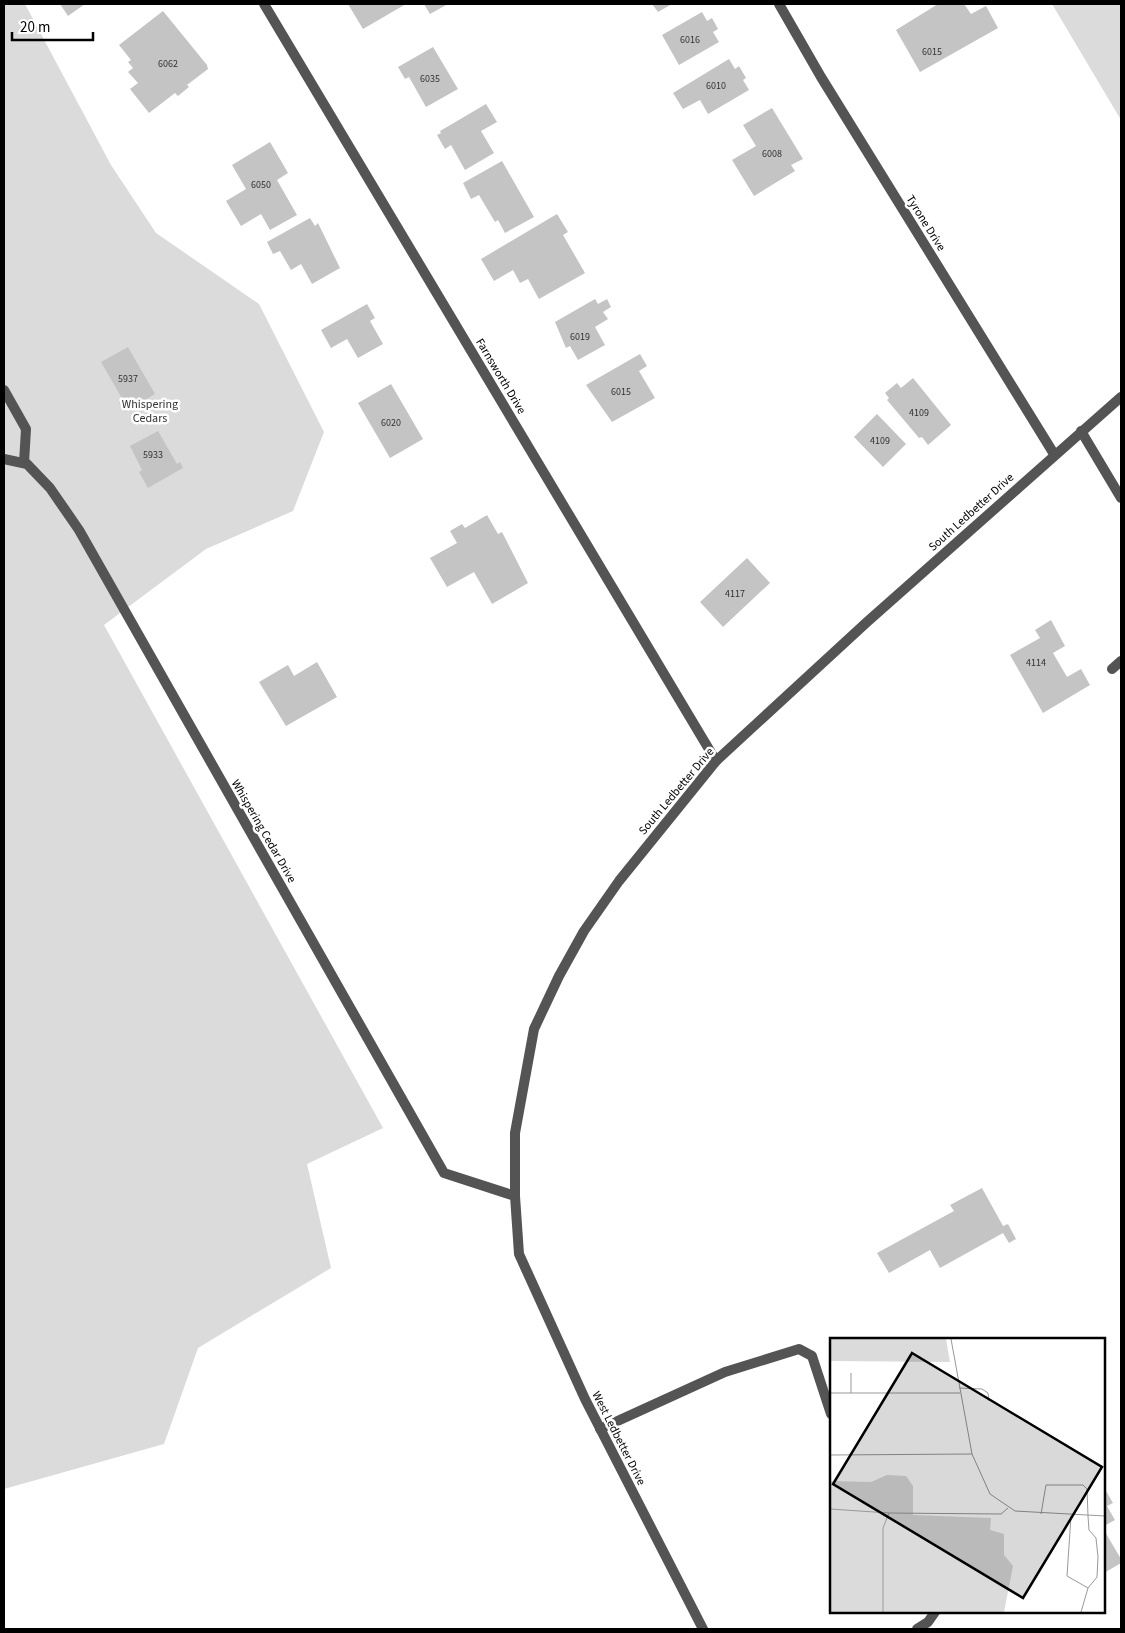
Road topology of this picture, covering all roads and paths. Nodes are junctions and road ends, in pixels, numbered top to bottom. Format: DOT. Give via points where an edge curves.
graph roads {
  1 [pos="264,4"];
  2 [pos="779,4"];
  3 [pos="4,390"];
  4 [pos="1121,397"];
  5 [pos="1081,432"];
  6 [pos="1054,454"];
  7 [pos="4,459"];
  8 [pos="24,463"];
  9 [pos="1121,498"];
  10 [pos="1121,661"];
  11 [pos="1112,668"];
  12 [pos="716,761"];
  13 [pos="515,1196"];
  14 [pos="519,1254"];
  15 [pos="830,1411"];
  16 [pos="600,1428"];
  17 [pos="935,1613"];
  18 [pos="699,1628"];
  19 [pos="917,1629"];
  1 -- 12 [label="street, Farnsworth Drive"];
  2 -- 6 [label="street, Tyrone Drive"];
  3 -- 8 [label="street" via="26,429"];
  4 -- 5 [label="street, South Ledbetter Drive"];
  5 -- 6 [label="street, South Ledbetter Drive"];
  5 -- 9 [label="street"];
  6 -- 12 [label="street, South Ledbetter Drive"];
  7 -- 8 [label="street"];
  8 -- 13 [label="street, Whispering Cedar Drive" via="50,488 79,530 444,1173"];
  10 -- 11 [label="street"];
  12 -- 13 [label="street, South Ledbetter Drive" via="619,881 584,931 534,1029 515,1133"];
  13 -- 14 [label="street, South Ledbetter Drive"];
  14 -- 16 [label="street, West Ledbetter Drive"];
  15 -- 16 [label="street" via="812,1356 799,1349 725,1372"];
  16 -- 18 [label="street, West Ledbetter Drive"];
  17 -- 19 [label="street"];
}
